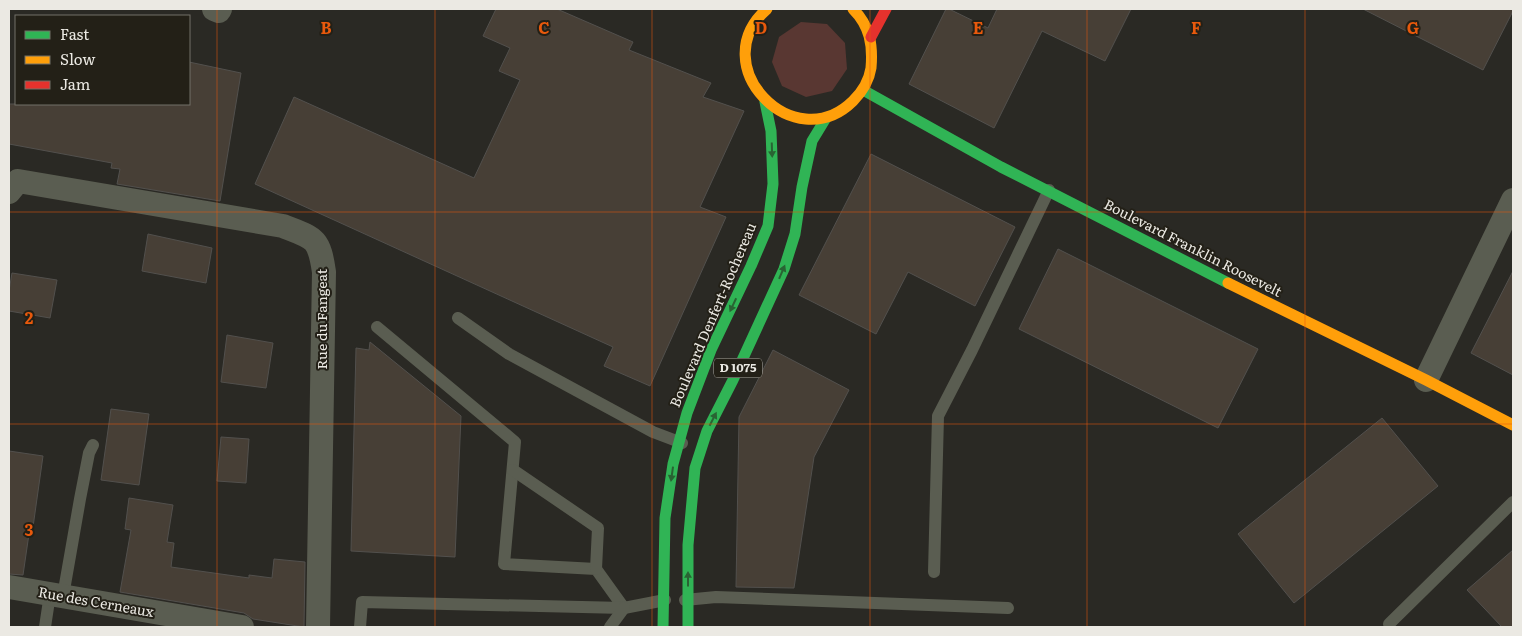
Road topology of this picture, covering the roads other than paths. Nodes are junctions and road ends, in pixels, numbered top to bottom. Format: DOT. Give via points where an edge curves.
graph roads {
  1 [pos="214,9"];
  2 [pos="220,9"];
  3 [pos="767,9"];
  4 [pos="853,9"];
  5 [pos="886,9"];
  6 [pos="871,37"];
  7 [pos="863,90"];
  8 [pos="765,102"];
  9 [pos="826,118"];
  10 [pos="1049,190"];
  11 [pos="9,192"];
  12 [pos="1513,200"];
  13 [pos="458,318"];
  14 [pos="377,327"];
  15 [pos="1426,380"];
  16 [pos="1513,425"];
  17 [pos="679,442"];
  18 [pos="93,445"];
  19 [pos="700,451"];
  20 [pos="513,470"];
  21 [pos="1513,502"];
  22 [pos="596,570"];
  23 [pos="934,572"];
  24 [pos="9,587"];
  25 [pos="56,595"];
  26 [pos="663,600"];
  27 [pos="688,600"];
  28 [pos="624,608"];
  29 [pos="1008,608"];
  30 [pos="1389,624"];
  31 [pos="45,627"];
  32 [pos="242,627"];
  33 [pos="318,627"];
  34 [pos="360,627"];
  35 [pos="610,627"];
  36 [pos="663,627"];
  37 [pos="688,627"];
  1 -- 2 [label="street"];
  3 -- 8 [label="main road, Boulevard Denfert-Rochereau" via="755,20 745,48 749,77"];
  4 -- 6 [label="main road, Boulevard Denfert-Rochereau"];
  5 -- 6 [label="main road"];
  6 -- 7 [label="main road, Boulevard Denfert-Rochereau" via="873,65"];
  7 -- 9 [label="main road, Boulevard Denfert-Rochereau" via="848,107"];
  7 -- 10 [label="main road, Boulevard Franklin Roosevelt"];
  8 -- 9 [label="main road, Boulevard Denfert-Rochereau" via="783,114 804,120"];
  8 -- 17 [label="main road, Boulevard Denfert-Rochereau / D 1075, one-way" via="771,131 773,184 768,226 711,350"];
  19 -- 9 [label="main road, D 1075, one-way" via="784,269 795,234 812,141"];
  10 -- 15 [label="main road, Boulevard Franklin Roosevelt" via="1295,317"];
  10 -- 23 [label="lane" via="938,416"];
  11 -- 33 [label="street, Rue du Fangeat" via="18,182 282,226 312,238 321,252 324,272"];
  12 -- 15 [label="street"];
  13 -- 17 [label="lane" via="509,354 653,432"];
  14 -- 20 [label="lane" via="515,442"];
  15 -- 16 [label="main road, Boulevard Franklin Roosevelt"];
  17 -- 19 [label="lane"];
  17 -- 26 [label="main road, Boulevard Denfert-Rochereau / D 1075, one-way" via="665,518"];
  18 -- 25 [label="lane"];
  27 -- 19 [label="main road, D 1075, one-way" via="689,536 695,468"];
  20 -- 22 [label="lane" via="598,528"];
  20 -- 22 [label="lane" via="504,564"];
  21 -- 30 [label="lane"];
  22 -- 28 [label="lane"];
  24 -- 25 [label="street, Rue des Cerneaux"];
  25 -- 31 [label="lane"];
  25 -- 32 [label="street, Rue des Cerneaux"];
  26 -- 27 [label="lane"];
  26 -- 28 [label="lane"];
  26 -- 36 [label="main road, Boulevard Denfert-Rochereau / D 1075"];
  27 -- 29 [label="lane" via="716,597"];
  27 -- 37 [label="main road, D 1075"];
  28 -- 34 [label="lane" via="362,602"];
  28 -- 35 [label="lane"];
}
